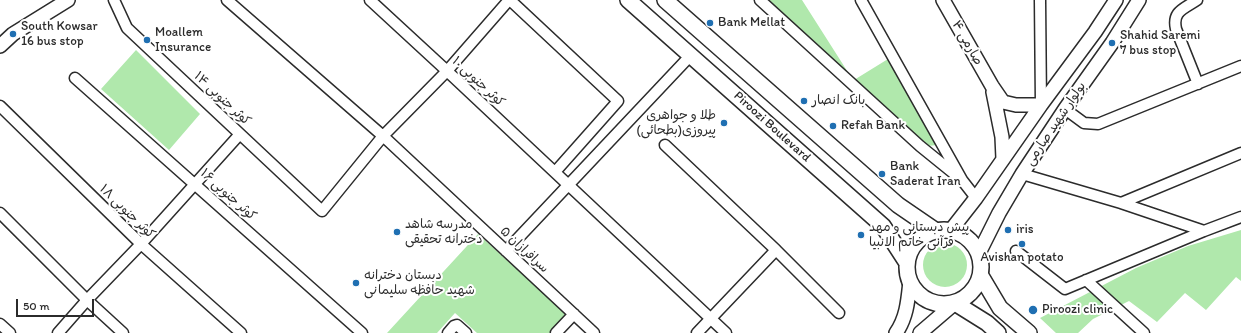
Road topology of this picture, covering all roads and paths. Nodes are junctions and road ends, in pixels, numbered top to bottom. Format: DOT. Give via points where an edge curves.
graph roads {
  1 [pos="68,0"];
  2 [pos="114,0"];
  3 [pos="227,0"];
  4 [pos="370,0"];
  5 [pos="510,0"];
  6 [pos="628,0"];
  7 [pos="664,0"];
  8 [pos="760,0"];
  9 [pos="861,0"];
  10 [pos="943,0"];
  11 [pos="1040,0"];
  12 [pos="1116,0"];
  13 [pos="1139,0"];
  14 [pos="1197,0"];
  15 [pos="0,46"];
  16 [pos="691,55"];
  17 [pos="1241,66"];
  18 [pos="447,70"];
  19 [pos="75,78"];
  20 [pos="1198,84"];
  21 [pos="992,86"];
  22 [pos="1041,105"];
  23 [pos="0,106"];
  24 [pos="1065,109"];
  25 [pos="240,134"];
  26 [pos="383,136"];
  27 [pos="665,145"];
  28 [pos="1241,153"];
  29 [pos="1004,159"];
  30 [pos="556,172"];
  31 [pos="1022,174"];
  32 [pos="962,180"];
  33 [pos="195,183"];
  34 [pos="568,184"];
  35 [pos="976,198"];
  36 [pos="1121,203"];
  37 [pos="0,213"];
  38 [pos="1241,217"];
  39 [pos="951,230"];
  40 [pos="936,231"];
  41 [pos="1204,231"];
  42 [pos="141,244"];
  43 [pos="776,250"];
  44 [pos="1016,250"];
  45 [pos="506,251"];
  46 [pos="979,253"];
  47 [pos="907,263"];
  48 [pos="981,276"];
  49 [pos="1086,280"];
  50 [pos="910,281"];
  51 [pos="87,300"];
  52 [pos="955,303"];
  53 [pos="839,313"];
  54 [pos="574,314"];
  55 [pos="711,319"];
  56 [pos="0,324"];
  57 [pos="10,333"];
  58 [pos="58,333"];
  59 [pos="124,333"];
  60 [pos="241,333"];
  61 [pos="362,333"];
  62 [pos="448,333"];
  63 [pos="466,333"];
  64 [pos="556,333"];
  65 [pos="594,333"];
  66 [pos="697,333"];
  67 [pos="726,333"];
  68 [pos="896,333"];
  69 [pos="920,333"];
  70 [pos="998,333"];
  71 [pos="1029,333"];
  72 [pos="1144,333"];
  1 -- 15 [label="main road" via="13,34"];
  2 -- 25 [label="street, کوثر جنوبی ۱۴" via="127,28"];
  3 -- 26 [label="street, سرافرازان ۵"];
  4 -- 18 [label="street, کوثر جنوبی ۱۰"];
  5 -- 18 [label="street"];
  5 -- 30 [label="street" via="618,100"];
  6 -- 16 [label="main road, Piroozi Boulevard"];
  7 -- 40 [label="main road, Piroozi Boulevard" via="898,205"];
  8 -- 32 [label="street" via="914,141"];
  9 -- 32 [label="street"];
  10 -- 21 [label="main road, صارمی ۴"];
  11 -- 22 [label="street"];
  12 -- 22 [label="main road, بولوار شهید صارمی"];
  13 -- 24 [label="main road, بولوار شهید صارمی"];
  14 -- 20 [label="street" via="1177,13 1174,21"];
  16 -- 34 [label="street"];
  16 -- 47 [label="main road, Piroozi Boulevard" via="883,226"];
  17 -- 20 [label="street"];
  18 -- 26 [label="street"];
  18 -- 30 [label="street, کوثر جنوبی ۱۰"];
  19 -- 33 [label="street, کوثر جنوبی ۱۶"];
  20 -- 24 [label="street" via="1098,124 1084,123"];
  21 -- 22 [label="main road" via="1003,102"];
  21 -- 29 [label="main road"];
  22 -- 29 [label="main road, بولوار شهید صارمی"];
  23 -- 42 [label="street, کوثر جنوبی ۱۸"];
  24 -- 31 [label="main road, بولوار شهید صارمی"];
  25 -- 26 [label="street, کوثر جنوبی ۱۴" via="322,211"];
  25 -- 33 [label="street"];
  26 -- 45 [label="street, سرافرازان ۵"];
  27 -- 43 [label="street"];
  28 -- 36 [label="street"];
  29 -- 35 [label="main road, بولوار شهید صارمی"];
  30 -- 34 [label="street, کوثر جنوبی ۱۰"];
  31 -- 36 [label="street"];
  31 -- 46 [label="main road, بولوار شهید صارمی"];
  32 -- 35 [label="street"];
  33 -- 42 [label="street"];
  33 -- 61 [label="street, کوثر جنوبی ۱۶"];
  34 -- 45 [label="street"];
  34 -- 55 [label="street, کوثر جنوبی ۱۰"];
  35 -- 39 [label="main road, بولوار شهید صارمی"];
  36 -- 41 [label="street"];
  37 -- 51 [label="street"];
  38 -- 41 [label="street"];
  39 -- 40 [label="main road"];
  39 -- 46 [label="main road" via="968,238"];
  40 -- 47 [label="main road" via="925,235 917,242 910,252"];
  41 -- 49 [label="street"];
  42 -- 51 [label="street"];
  42 -- 60 [label="street, کوثر جنوبی ۱۸"];
  43 -- 53 [label="street"];
  43 -- 55 [label="street"];
  44 -- 49 [label="street" via="1065,289"];
  45 -- 54 [label="street, سرافرازان ۵"];
  46 -- 48 [label="main road" via="982,264"];
  47 -- 50 [label="main road"];
  48 -- 52 [label="main road" via="971,293"];
  48 -- 71 [label="main road" via="1000,308"];
  49 -- 72 [label="street"];
  50 -- 52 [label="main road" via="923,298 933,303"];
  50 -- 68 [label="main road" via="908,306"];
  51 -- 58 [label="street"];
  51 -- 59 [label="street"];
  52 -- 69 [label="main road"];
  52 -- 70 [label="main road"];
  54 -- 64 [label="street"];
  54 -- 65 [label="street, سرافرازان ۵"];
  55 -- 66 [label="street"];
  55 -- 67 [label="street, کوثر جنوبی ۱۰"];
  56 -- 57 [label="street"];
  62 -- 63 [label="street" via="457,325"];
}
